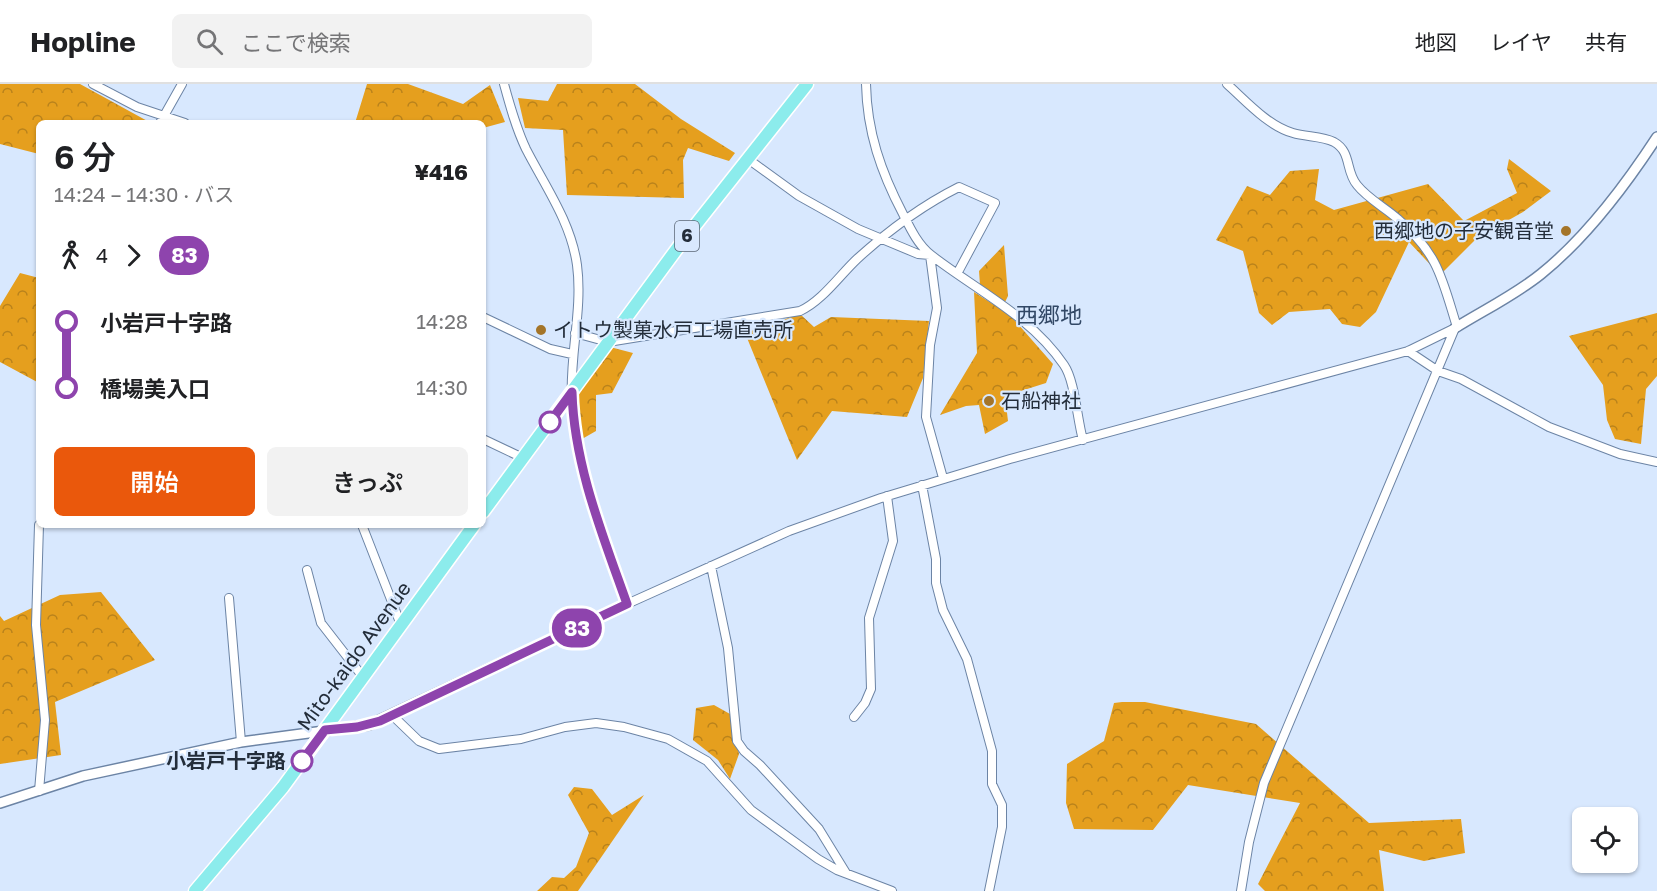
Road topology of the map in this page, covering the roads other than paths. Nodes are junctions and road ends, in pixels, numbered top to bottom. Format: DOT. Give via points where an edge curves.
graph roads {
  1 [pos="93,84"];
  2 [pos="182,84"];
  3 [pos="504,84"];
  4 [pos="807,84"];
  5 [pos="866,84"];
  6 [pos="1227,84"];
  7 [pos="162,119"];
  8 [pos="1657,137"];
  9 [pos="748,159"];
  10 [pos="905,218"];
  11 [pos="881,237"];
  12 [pos="930,255"];
  13 [pos="958,272"];
  14 [pos="486,318"];
  15 [pos="1456,327"];
  16 [pos="575,333"];
  17 [pos="608,342"];
  18 [pos="1408,351"];
  19 [pos="572,354"];
  20 [pos="1438,371"];
  21 [pos="572,392"];
  22 [pos="486,440"];
  23 [pos="1083,440"];
  24 [pos="523,458"];
  25 [pos="1657,462"];
  26 [pos="943,478"];
  27 [pos="922,485"];
  28 [pos="887,496"];
  29 [pos="486,508"];
  30 [pos="39,528"];
  31 [pos="363,528"];
  32 [pos="472,528"];
  33 [pos="711,566"];
  34 [pos="307,570"];
  35 [pos="229,598"];
  36 [pos="627,604"];
  37 [pos="401,625"];
  38 [pos="363,677"];
  39 [pos="393,716"];
  40 [pos="854,717"];
  41 [pos="325,730"];
  42 [pos="241,742"];
  43 [pos="39,791"];
  44 [pos="0,803"];
  45 [pos="846,873"];
  46 [pos="195,891"];
  47 [pos="892,891"];
  48 [pos="989,891"];
  49 [pos="1241,891"];
  1 -- 7 [label="street"];
  2 -- 7 [label="street"];
  3 -- 16 [label="street" via="523,141 562,216 577,264"];
  4 -- 9 [label="highway, 6"];
  5 -- 10 [label="street" via="873,142"];
  6 -- 15 [label="street" via="1277,126 1332,141 1343,150 1359,187 1413,232 1439,267"];
  8 -- 15 [label="street" via="1611,201 1553,264"];
  9 -- 11 [label="street" via="799,196 858,229"];
  9 -- 17 [label="highway, 6"];
  10 -- 11 [label="street"];
  10 -- 12 [label="street"];
  10 -- 13 [label="street" via="959,187 995,203"];
  11 -- 12 [label="street" via="918,254"];
  11 -- 17 [label="street" via="815,302 800,311"];
  12 -- 13 [label="street"];
  12 -- 26 [label="street" via="937,308 930,345 926,417"];
  13 -- 23 [label="street" via="1026,322 1061,361 1069,376"];
  14 -- 19 [label="street" via="550,349"];
  15 -- 18 [label="street"];
  15 -- 20 [label="street"];
  16 -- 17 [label="street"];
  16 -- 19 [label="street"];
  17 -- 21 [label="highway, 6"];
  18 -- 20 [label="street"];
  18 -- 23 [label="street"];
  19 -- 21 [label="street"];
  20 -- 25 [label="street" via="1461,379 1549,427 1620,454"];
  20 -- 49 [label="street" via="1264,783"];
  21 -- 24 [label="highway, 6"];
  21 -- 36 [label="street" via="576,434 588,483"];
  22 -- 24 [label="street"];
  23 -- 26 [label="street"];
  24 -- 29 [label="highway, 6"];
  26 -- 27 [label="street"];
  27 -- 28 [label="street"];
  27 -- 48 [label="street" via="938,592 967,659 992,751 992,784 1002,805 1002,827"];
  28 -- 33 [label="street" via="819,519"];
  28 -- 40 [label="street" via="893,541 869,618 871,689"];
  30 -- 43 [label="street" via="36,625 45,720"];
  31 -- 37 [label="street"];
  32 -- 37 [label="highway, Mito-kaido Avenue"];
  33 -- 36 [label="street"];
  33 -- 45 [label="street" via="728,648 737,741 819,829"];
  34 -- 38 [label="street" via="321,623"];
  35 -- 42 [label="street"];
  36 -- 39 [label="street"];
  37 -- 38 [label="highway, Mito-kaido Avenue"];
  38 -- 41 [label="highway, Mito-kaido Avenue"];
  39 -- 41 [label="street" via="369,725"];
  39 -- 45 [label="street" via="420,741 439,749 521,739 596,723 668,739 707,761 735,795 764,821 826,865"];
  41 -- 42 [label="street"];
  41 -- 46 [label="highway, Mito-kaido Avenue" via="283,787"];
  42 -- 43 [label="street" via="83,777"];
  43 -- 44 [label="street"];
  45 -- 47 [label="street"];
}
